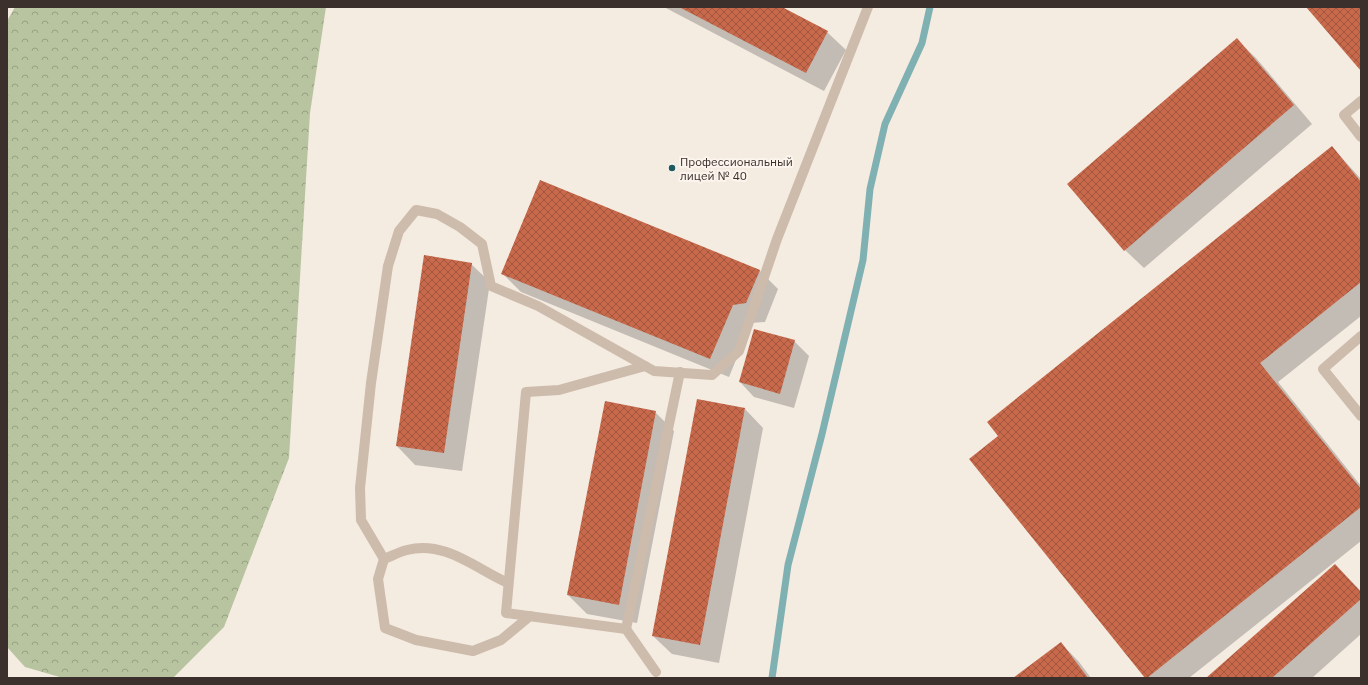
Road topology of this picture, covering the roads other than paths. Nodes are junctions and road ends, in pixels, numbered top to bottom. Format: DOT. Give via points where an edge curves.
graph roads {
  1 [pos="868,7"];
  2 [pos="1361,101"];
  3 [pos="1361,137"];
  4 [pos="1361,336"];
  5 [pos="645,366"];
  6 [pos="680,372"];
  7 [pos="1361,416"];
  8 [pos="384,559"];
  9 [pos="508,583"];
  10 [pos="530,616"];
  11 [pos="626,629"];
  12 [pos="656,672"];
  1 -- 6 [label="street" via="777,239 739,351 712,375"];
  2 -- 3 [label="street" via="1344,115"];
  4 -- 7 [label="street" via="1323,369"];
  5 -- 6 [label="street" via="654,371"];
  5 -- 8 [label="street" via="538,306 491,286 482,244 437,214 416,210 399,231 388,266 371,383 360,488 361,520"];
  5 -- 9 [label="street" via="559,390 526,392"];
  6 -- 11 [label="street"];
  8 -- 9 [label="street" via="408,549 438,548"];
  8 -- 10 [label="street" via="378,580 385,628 416,640 473,651 501,640"];
  9 -- 10 [label="street" via="506,613"];
  10 -- 11 [label="street"];
  11 -- 12 [label="street"];
}
